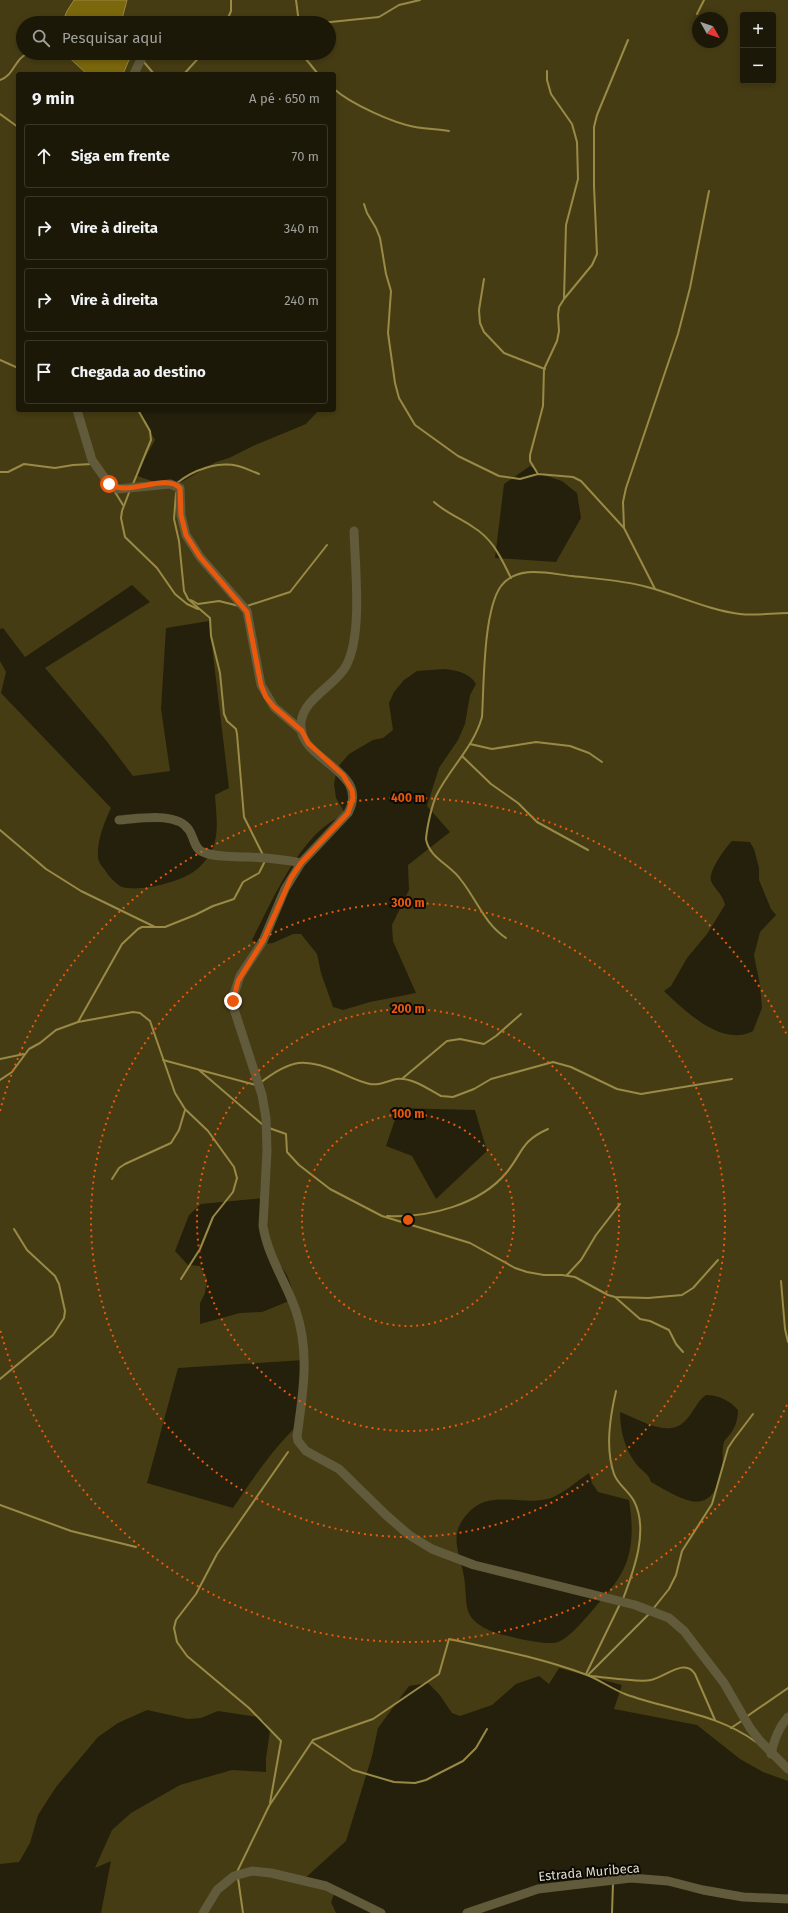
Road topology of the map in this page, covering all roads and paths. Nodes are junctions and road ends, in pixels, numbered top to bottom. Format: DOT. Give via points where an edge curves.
graph roads {
  1 [pos="141,60"];
  2 [pos="135,72"];
  3 [pos="78,412"];
  4 [pos="354,531"];
  5 [pos="302,731"];
  6 [pos="119,820"];
  7 [pos="301,863"];
  8 [pos="788,1717"];
  9 [pos="772,1754"];
  10 [pos="788,1769"];
  11 [pos="788,1899"];
  12 [pos="204,1913"];
  13 [pos="381,1913"];
  14 [pos="467,1913"];
  1 -- 2 [label="street"];
  3 -- 5 [label="street" via="92,460 109,484 118,489 170,484 180,488 181,515 186,535 200,557 247,612 261,685 274,707"];
  4 -- 5 [label="street" via="356,605 349,659 342,672 308,707 303,716"];
  5 -- 7 [label="street" via="308,743 349,783 353,798 348,813"];
  6 -- 7 [label="street" via="176,819 189,830 197,848 202,852"];
  7 -- 9 [label="street" via="286,889 263,941 240,976 233,1001 262,1095 266,1118 263,1226 270,1254 296,1310 304,1339 298,1441 306,1450 340,1469 386,1515 409,1535 432,1549 474,1565 635,1605 669,1618 684,1631 724,1683 750,1728"];
  8 -- 9 [label="street" via="779,1729"];
  9 -- 10 [label="street"];
  11 -- 14 [label="street, Estrada Muribeca" via="743,1896 668,1881 631,1878 538,1888"];
  12 -- 13 [label="street" via="217,1890 234,1876 252,1871 326,1886"];
}
